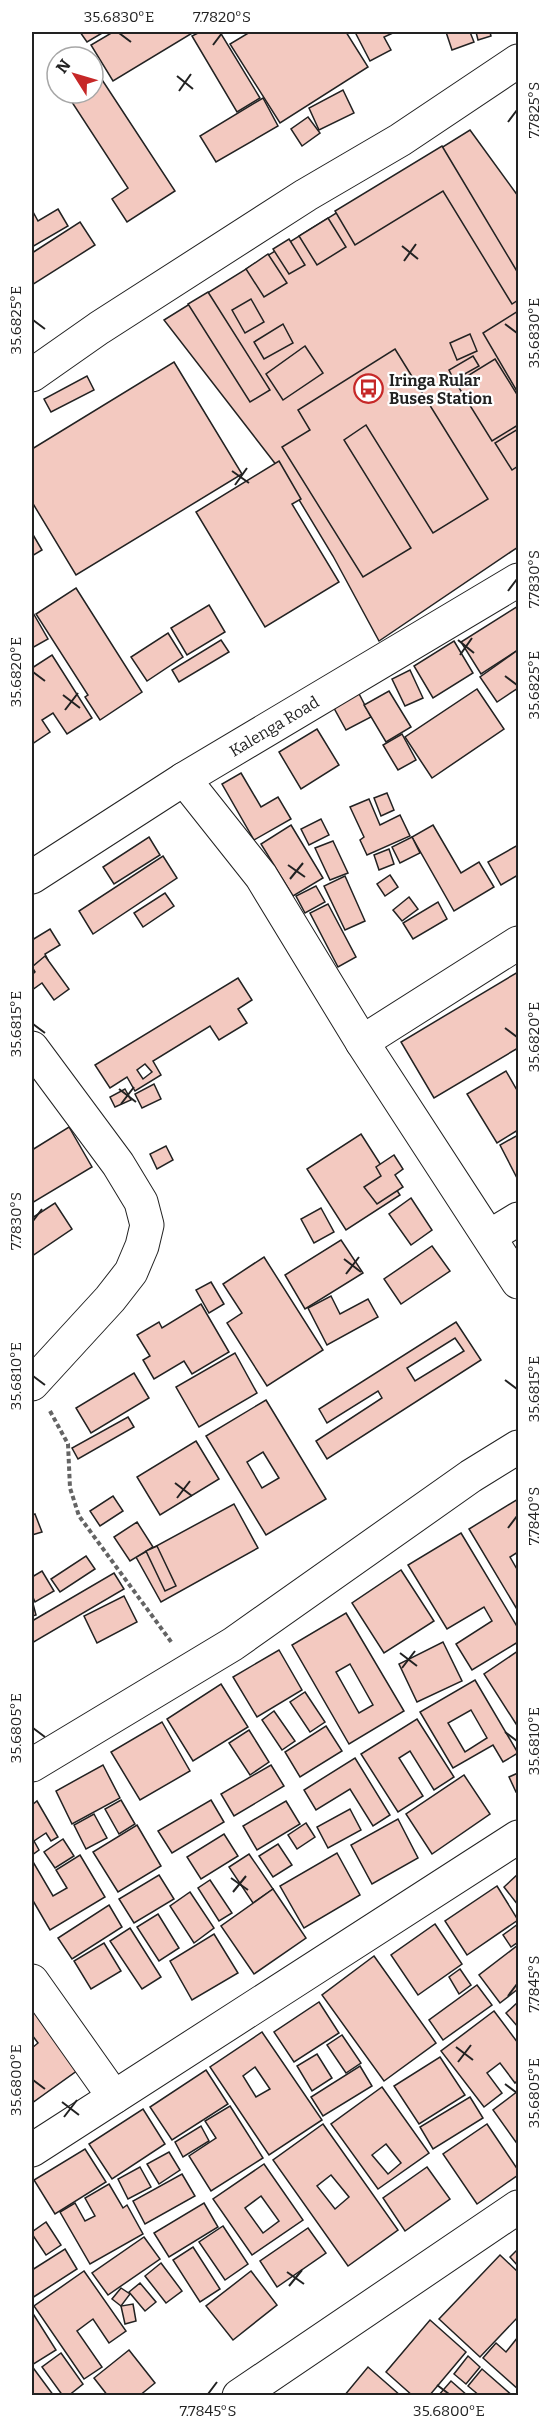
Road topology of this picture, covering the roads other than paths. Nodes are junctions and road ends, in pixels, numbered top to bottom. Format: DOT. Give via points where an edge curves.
graph roads {
  1 [pos="517,65"];
  2 [pos="32,375"];
  3 [pos="519,580"];
  4 [pos="184,779"];
  5 [pos="32,877"];
  6 [pos="519,943"];
  7 [pos="362,1042"];
  8 [pos="32,1048"];
  9 [pos="519,1218"];
  10 [pos="490,1236"];
  11 [pos="519,1282"];
  12 [pos="33,1382"];
  13 [pos="519,1448"];
  14 [pos="32,1765"];
  15 [pos="519,1837"];
  16 [pos="32,1981"];
  17 [pos="114,2097"];
  18 [pos="32,2150"];
  19 [pos="519,2207"];
  20 [pos="239,2396"];
  1 -- 2 [label="street" via="306,195"];
  3 -- 4 [label="street, Kalenga Road"];
  4 -- 5 [label="street, Kalenga Road"];
  4 -- 7 [label="street" via="261,876"];
  6 -- 7 [label="street"];
  7 -- 10 [label="street"];
  8 -- 12 [label="street" via="118,1164 141,1202 147,1225 130,1272"];
  9 -- 10 [label="street"];
  10 -- 11 [label="street"];
  13 -- 14 [label="street" via="471,1476 233,1644"];
  15 -- 17 [label="street"];
  16 -- 17 [label="street"];
  17 -- 18 [label="street"];
  19 -- 20 [label="street"];
}
